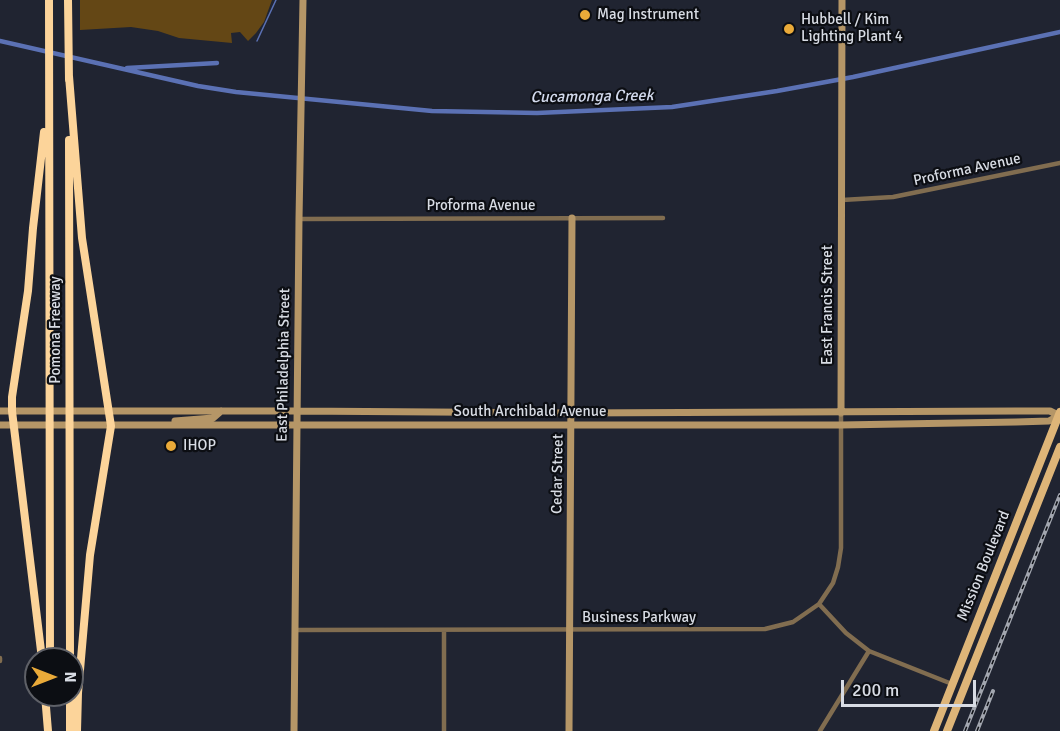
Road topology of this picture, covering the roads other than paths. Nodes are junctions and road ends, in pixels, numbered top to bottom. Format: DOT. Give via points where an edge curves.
graph roads {
  1 [pos="49,0"];
  2 [pos="68,0"];
  3 [pos="303,0"];
  4 [pos="842,0"];
  5 [pos="69,76"];
  6 [pos="49,93"];
  7 [pos="1060,163"];
  8 [pos="842,200"];
  9 [pos="572,218"];
  10 [pos="663,218"];
  11 [pos="299,219"];
  12 [pos="0,411"];
  13 [pos="12,411"];
  14 [pos="110,411"];
  15 [pos="220,411"];
  16 [pos="297,411"];
  17 [pos="572,413"];
  18 [pos="841,413"];
  19 [pos="1059,415"];
  20 [pos="1039,421"];
  21 [pos="0,425"];
  22 [pos="297,425"];
  23 [pos="572,425"];
  24 [pos="841,425"];
  25 [pos="12,426"];
  26 [pos="111,426"];
  27 [pos="147,426"];
  28 [pos="1049,440"];
  29 [pos="1060,447"];
  30 [pos="819,604"];
  31 [pos="295,630"];
  32 [pos="444,630"];
  33 [pos="570,630"];
  34 [pos="40,647"];
  35 [pos="50,647"];
  36 [pos="70,647"];
  37 [pos="869,651"];
  38 [pos="952,684"];
  39 [pos="46,707"];
  40 [pos="50,707"];
  41 [pos="70,707"];
  42 [pos="49,731"];
  43 [pos="70,731"];
  44 [pos="77,731"];
  45 [pos="294,731"];
  46 [pos="444,731"];
  47 [pos="569,731"];
  48 [pos="820,731"];
  49 [pos="934,731"];
  50 [pos="947,731"];
  1 -- 6 [label="highway, Pomona Freeway"];
  2 -- 5 [label="highway, Pomona Freeway"];
  3 -- 11 [label="main road, East Philadelphia Street"];
  4 -- 8 [label="main road, East Francis Street"];
  5 -- 14 [label="highway" via="82,238"];
  5 -- 36 [label="highway, Pomona Freeway"];
  6 -- 13 [label="highway"];
  6 -- 35 [label="highway, Pomona Freeway"];
  7 -- 8 [label="street, Proforma Avenue" via="893,197"];
  8 -- 18 [label="main road, East Francis Street"];
  9 -- 10 [label="street, Proforma Avenue"];
  9 -- 11 [label="street, Proforma Avenue"];
  9 -- 17 [label="main road, Cedar Street"];
  11 -- 16 [label="main road, East Philadelphia Street"];
  12 -- 13 [label="main road, South Archibald Avenue"];
  13 -- 14 [label="main road, South Archibald Avenue"];
  13 -- 25 [label="highway"];
  14 -- 15 [label="main road, South Archibald Avenue"];
  14 -- 26 [label="highway"];
  15 -- 16 [label="main road, South Archibald Avenue"];
  15 -- 27 [label="main road" via="213,418"];
  16 -- 17 [label="main road, South Archibald Avenue"];
  16 -- 22 [label="main road, East Philadelphia Street"];
  17 -- 18 [label="main road, South Archibald Avenue"];
  17 -- 23 [label="main road, Cedar Street"];
  18 -- 19 [label="main road, South Archibald Avenue" via="1050,411"];
  18 -- 24 [label="street, East Francis Street"];
  19 -- 20 [label="main road, South Archibald Avenue"];
  19 -- 28 [label="main road, Mission Boulevard"];
  20 -- 24 [label="main road, South Archibald Avenue"];
  20 -- 28 [label="main road" via="1050,427"];
  21 -- 25 [label="main road, South Archibald Avenue"];
  22 -- 23 [label="main road, South Archibald Avenue"];
  22 -- 27 [label="main road, South Archibald Avenue"];
  22 -- 31 [label="main road, East Philadelphia Street"];
  23 -- 24 [label="main road, South Archibald Avenue"];
  23 -- 33 [label="main road, Cedar Street"];
  24 -- 30 [label="street, East Francis Street" via="841,548 833,583"];
  25 -- 26 [label="main road, South Archibald Avenue"];
  25 -- 34 [label="highway"];
  26 -- 27 [label="main road, South Archibald Avenue"];
  26 -- 44 [label="highway" via="90,555"];
  28 -- 38 [label="main road, Mission Boulevard"];
  29 -- 50 [label="main road, Mission Boulevard"];
  30 -- 33 [label="street, Business Parkway" via="793,622 765,629"];
  30 -- 37 [label="street"];
  31 -- 32 [label="street, Business Parkway"];
  31 -- 45 [label="main road, East Philadelphia Street"];
  32 -- 33 [label="street, Business Parkway"];
  32 -- 46 [label="street"];
  33 -- 47 [label="main road, Cedar Street"];
  37 -- 38 [label="street"];
  37 -- 48 [label="street"];
  38 -- 49 [label="main road, Mission Boulevard"];
  39 -- 42 [label="highway"];
  40 -- 42 [label="highway"];
  41 -- 43 [label="highway"];
}
